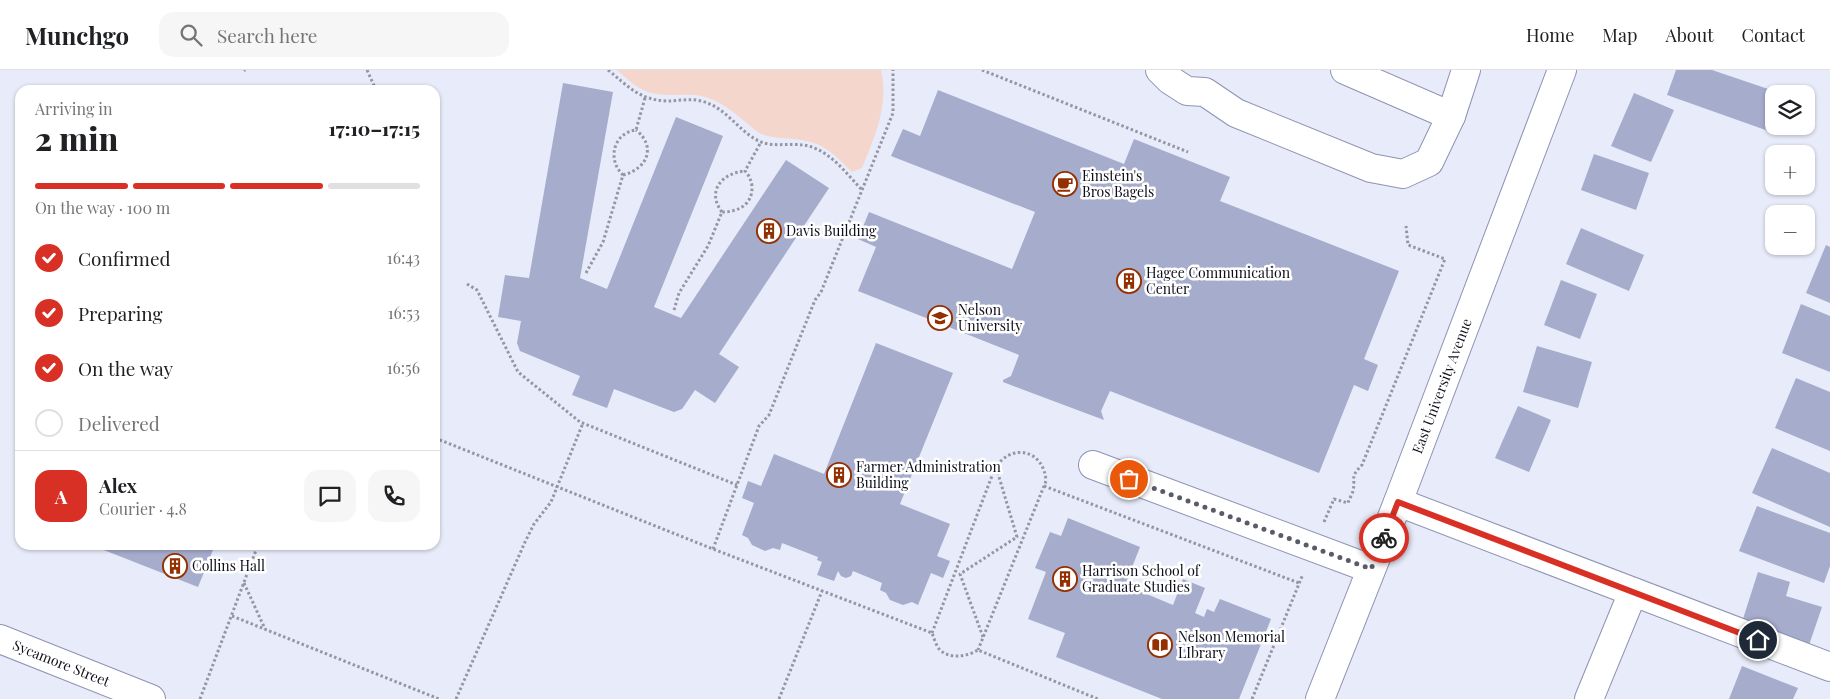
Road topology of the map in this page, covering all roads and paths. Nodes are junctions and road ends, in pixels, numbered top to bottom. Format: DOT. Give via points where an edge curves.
graph roads {
  1 [pos="367,70"];
  2 [pos="608,70"];
  3 [pos="893,70"];
  4 [pos="982,70"];
  5 [pos="1160,70"];
  6 [pos="1345,70"];
  7 [pos="1466,70"];
  8 [pos="1562,70"];
  9 [pos="1208,81"];
  10 [pos="374,85"];
  11 [pos="645,98"];
  12 [pos="1451,116"];
  13 [pos="636,130"];
  14 [pos="761,142"];
  15 [pos="1188,152"];
  16 [pos="745,171"];
  17 [pos="623,175"];
  18 [pos="862,190"];
  19 [pos="722,212"];
  20 [pos="1406,226"];
  21 [pos="586,273"];
  22 [pos="466,284"];
  23 [pos="674,310"];
  24 [pos="583,424"];
  25 [pos="440,440"];
  26 [pos="1092,465"];
  27 [pos="996,467"];
  28 [pos="737,485"];
  29 [pos="1044,486"];
  30 [pos="558,488"];
  31 [pos="1398,502"];
  32 [pos="1017,537"];
  33 [pos="1023,539"];
  34 [pos="1313,548"];
  35 [pos="712,549"];
  36 [pos="256,550"];
  37 [pos="1371,569"];
  38 [pos="955,572"];
  39 [pos="960,574"];
  40 [pos="244,582"];
  41 [pos="1299,583"];
  42 [pos="822,591"];
  43 [pos="1633,592"];
  44 [pos="232,616"];
  45 [pos="266,629"];
  46 [pos="932,632"];
  47 [pos="983,637"];
  48 [pos="0,639"];
  49 [pos="978,650"];
  50 [pos="1830,667"];
  51 [pos="151,699"];
  52 [pos="200,699"];
  53 [pos="440,699"];
  54 [pos="456,699"];
  55 [pos="779,699"];
  56 [pos="1098,699"];
  57 [pos="1252,699"];
  58 [pos="1320,699"];
  59 [pos="1589,699"];
  1 -- 10 [label="path"];
  2 -- 11 [label="path"];
  3 -- 18 [label="path" via="893,113"];
  4 -- 15 [label="path"];
  5 -- 9 [label="street" via="1186,91"];
  6 -- 12 [label="street"];
  7 -- 12 [label="street"];
  8 -- 31 [label="street, East University Avenue"];
  9 -- 12 [label="street" via="1236,113 1371,168 1404,174 1429,162"];
  11 -- 13 [label="path"];
  11 -- 14 [label="path" via="706,102 725,112"];
  13 -- 17 [label="path" via="621,136 615,145 615,162"];
  13 -- 17 [label="path" via="646,142 647,157 637,171"];
  14 -- 16 [label="path"];
  14 -- 18 [label="path" via="815,148 836,163"];
  16 -- 19 [label="path" via="725,177 718,186 716,202"];
  16 -- 19 [label="path" via="751,182 748,204 733,212"];
  17 -- 21 [label="path" via="603,242"];
  18 -- 28 [label="path" via="769,415 759,426"];
  19 -- 23 [label="path" via="708,246 679,293"];
  20 -- 34 [label="path" via="1408,245 1445,259 1362,465 1352,479 1353,490 1348,503 1334,499"];
  22 -- 24 [label="path" via="477,290 518,372"];
  24 -- 28 [label="path"];
  24 -- 30 [label="path"];
  25 -- 30 [label="path"];
  26 -- 34 [label="street"];
  27 -- 29 [label="path" via="1008,456 1027,453 1042,466 1046,474"];
  27 -- 32 [label="path"];
  27 -- 38 [label="path"];
  28 -- 35 [label="path"];
  29 -- 33 [label="path"];
  29 -- 41 [label="path"];
  30 -- 35 [label="path"];
  30 -- 54 [label="path" via="524,542"];
  31 -- 37 [label="street, East University Avenue"];
  31 -- 43 [label="street"];
  32 -- 33 [label="path"];
  32 -- 39 [label="path"];
  33 -- 47 [label="path"];
  34 -- 37 [label="street"];
  34 -- 41 [label="path"];
  35 -- 42 [label="path"];
  36 -- 40 [label="path"];
  37 -- 58 [label="street, East University Avenue"];
  38 -- 39 [label="path"];
  38 -- 46 [label="path"];
  39 -- 47 [label="path"];
  40 -- 44 [label="path"];
  40 -- 45 [label="path"];
  41 -- 57 [label="path"];
  42 -- 46 [label="path"];
  42 -- 55 [label="path"];
  43 -- 50 [label="street"];
  43 -- 59 [label="street"];
  44 -- 45 [label="path"];
  44 -- 52 [label="path"];
  45 -- 53 [label="path"];
  46 -- 49 [label="path" via="940,650 950,655 970,655"];
  47 -- 49 [label="path"];
  48 -- 51 [label="street, Sycamore Street"];
  49 -- 56 [label="path"];
}
